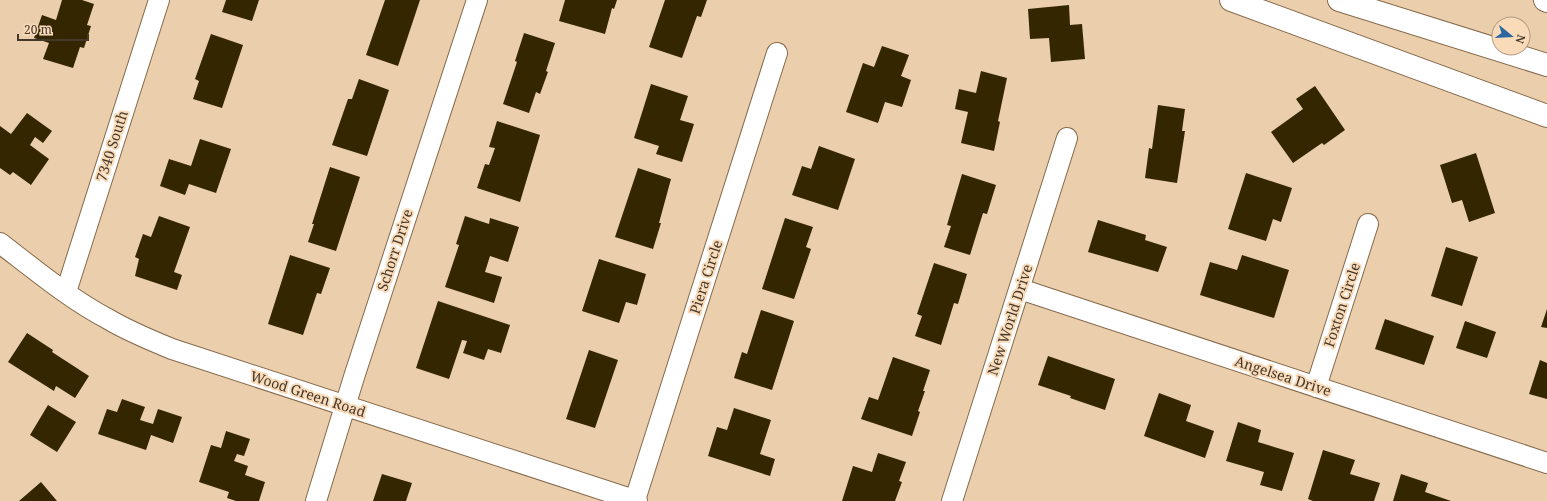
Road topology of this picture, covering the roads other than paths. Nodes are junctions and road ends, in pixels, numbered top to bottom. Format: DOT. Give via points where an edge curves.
graph roads {
  1 [pos="159,0"];
  2 [pos="477,0"];
  3 [pos="1231,0"];
  4 [pos="1339,0"];
  5 [pos="777,53"];
  6 [pos="1547,65"];
  7 [pos="1547,116"];
  8 [pos="1067,138"];
  9 [pos="1368,224"];
  10 [pos="0,243"];
  11 [pos="1020,289"];
  12 [pos="66,292"];
  13 [pos="1316,387"];
  14 [pos="345,406"];
  15 [pos="1547,463"];
  16 [pos="316,501"];
  17 [pos="636,501"];
  18 [pos="952,501"];
  1 -- 12 [label="street, 7340 South"];
  2 -- 14 [label="street, Schorr Drive"];
  3 -- 7 [label="highway"];
  4 -- 6 [label="highway"];
  5 -- 17 [label="street, Piera Circle"];
  8 -- 11 [label="street, New World Drive"];
  9 -- 13 [label="street, Foxton Circle"];
  10 -- 12 [label="street, Wood Green Road"];
  11 -- 13 [label="street, Angelsea Drive"];
  11 -- 18 [label="street, New World Drive"];
  12 -- 14 [label="street, Wood Green Road" via="106,319 172,349"];
  13 -- 15 [label="street, Angelsea Drive"];
  14 -- 16 [label="street, Schorr Drive"];
  14 -- 17 [label="street, Wood Green Road"];
}
